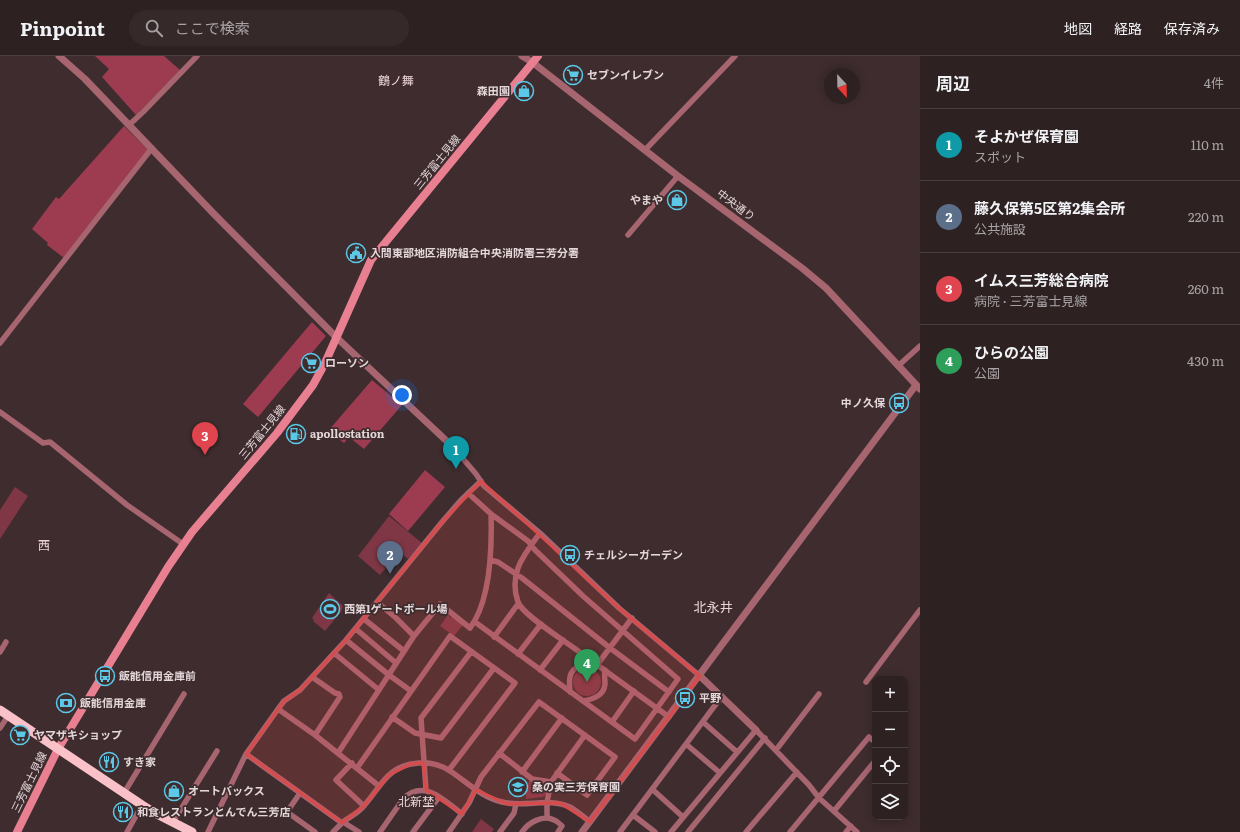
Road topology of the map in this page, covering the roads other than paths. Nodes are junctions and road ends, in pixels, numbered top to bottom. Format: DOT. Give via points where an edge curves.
graph roads {
  1 [pos="60,56"];
  2 [pos="197,56"];
  3 [pos="522,56"];
  4 [pos="735,56"];
  5 [pos="535,59"];
  6 [pos="129,125"];
  7 [pos="152,148"];
  8 [pos="644,150"];
  9 [pos="678,176"];
  10 [pos="628,235"];
  11 [pos="336,337"];
  12 [pos="0,343"];
  13 [pos="920,346"];
  14 [pos="898,366"];
  15 [pos="918,387"];
  16 [pos="0,412"];
  17 [pos="453,447"];
  18 [pos="481,482"];
  19 [pos="468,493"];
  20 [pos="491,514"];
  21 [pos="540,533"];
  22 [pos="183,544"];
  23 [pos="532,545"];
  24 [pos="490,560"];
  25 [pos="515,574"];
  26 [pos="377,602"];
  27 [pos="518,604"];
  28 [pos="920,610"];
  29 [pos="632,618"];
  30 [pos="364,619"];
  31 [pos="475,622"];
  32 [pos="540,624"];
  33 [pos="356,629"];
  34 [pos="623,631"];
  35 [pos="414,636"];
  36 [pos="494,637"];
  37 [pos="346,640"];
  38 [pos="563,640"];
  39 [pos="6,642"];
  40 [pos="610,648"];
  41 [pos="404,651"];
  42 [pos="0,652"];
  43 [pos="471,652"];
  44 [pos="334,653"];
  45 [pos="518,654"];
  46 [pos="396,663"];
  47 [pos="595,663"];
  48 [pos="494,668"];
  49 [pos="540,670"];
  50 [pos="605,670"];
  51 [pos="389,675"];
  52 [pos="700,676"];
  53 [pos="312,677"];
  54 [pos="866,682"];
  55 [pos="380,690"];
  56 [pos="410,691"];
  57 [pos="634,691"];
  58 [pos="570,692"];
  59 [pos="669,692"];
  60 [pos="184,694"];
  61 [pos="819,694"];
  62 [pos="722,696"];
  63 [pos="583,701"];
  64 [pos="657,708"];
  65 [pos="278,709"];
  66 [pos="0,710"];
  67 [pos="8,716"];
  68 [pos="392,717"];
  69 [pos="669,717"];
  70 [pos="562,718"];
  71 [pos="612,722"];
  72 [pos="703,722"];
  73 [pos="0,728"];
  74 [pos="756,730"];
  75 [pos="315,735"];
  76 [pos="422,735"];
  77 [pos="585,735"];
  78 [pos="765,738"];
  79 [pos="872,740"];
  80 [pos="686,744"];
  81 [pos="58,748"];
  82 [pos="776,750"];
  83 [pos="217,751"];
  84 [pos="737,752"];
  85 [pos="338,753"];
  86 [pos="499,753"];
  87 [pos="246,754"];
  88 [pos="352,763"];
  89 [pos="423,763"];
  90 [pos="872,765"];
  91 [pos="357,768"];
  92 [pos="449,770"];
  93 [pos="522,772"];
  94 [pos="797,772"];
  95 [pos="557,773"];
  96 [pos="720,773"];
  97 [pos="550,782"];
  98 [pos="379,786"];
  99 [pos="652,789"];
  100 [pos="426,790"];
  101 [pos="476,790"];
  102 [pos="124,793"];
  103 [pos="300,793"];
  104 [pos="439,797"];
  105 [pos="819,798"];
  106 [pos="548,802"];
  107 [pos="516,804"];
  108 [pos="142,805"];
  109 [pos="364,806"];
  110 [pos="834,811"];
  111 [pos="154,813"];
  112 [pos="462,814"];
  113 [pos="633,815"];
  114 [pos="683,817"];
  115 [pos="547,818"];
  116 [pos="173,822"];
  117 [pos="342,822"];
  118 [pos="590,822"];
  119 [pos="851,826"];
  120 [pos="17,832"];
  121 [pos="127,832"];
  122 [pos="179,832"];
  123 [pos="192,832"];
  124 [pos="208,832"];
  125 [pos="315,832"];
  126 [pos="333,832"];
  127 [pos="359,832"];
  128 [pos="380,832"];
  129 [pos="413,832"];
  130 [pos="449,832"];
  131 [pos="500,832"];
  132 [pos="522,832"];
  133 [pos="558,832"];
  134 [pos="582,832"];
  135 [pos="620,832"];
  136 [pos="655,832"];
  137 [pos="671,832"];
  138 [pos="688,832"];
  139 [pos="746,832"];
  140 [pos="790,832"];
  141 [pos="846,832"];
  142 [pos="857,832"];
  1 -- 6 [label="street"];
  2 -- 6 [label="street"];
  3 -- 5 [label="street, 中央通り"];
  4 -- 8 [label="street"];
  5 -- 8 [label="street, 中央通り"];
  5 -- 11 [label="main road, 三芳富士見線" via="371,260"];
  6 -- 7 [label="street"];
  7 -- 11 [label="street"];
  7 -- 12 [label="street"];
  8 -- 9 [label="street, 中央通り"];
  9 -- 10 [label="street"];
  9 -- 14 [label="street, 中央通り" via="826,288"];
  11 -- 17 [label="street"];
  11 -- 22 [label="main road, 三芳富士見線" via="316,379 299,404"];
  13 -- 14 [label="street"];
  14 -- 15 [label="street, 中央通り"];
  15 -- 52 [label="street"];
  16 -- 22 [label="street" via="43,443 50,442 127,505"];
  17 -- 18 [label="street"];
  18 -- 19 [label="street"];
  18 -- 21 [label="street"];
  19 -- 20 [label="street"];
  19 -- 26 [label="street"];
  20 -- 23 [label="street"];
  20 -- 24 [label="street"];
  21 -- 23 [label="street"];
  21 -- 29 [label="street"];
  22 -- 81 [label="main road, 三芳富士見線"];
  23 -- 25 [label="street"];
  23 -- 34 [label="street" via="583,596"];
  24 -- 25 [label="street" via="498,562"];
  24 -- 31 [label="street" via="487,586"];
  25 -- 27 [label="street"];
  25 -- 40 [label="street"];
  26 -- 30 [label="street"];
  26 -- 35 [label="street"];
  27 -- 32 [label="street"];
  27 -- 36 [label="street"];
  28 -- 54 [label="street"];
  29 -- 34 [label="street"];
  29 -- 52 [label="street"];
  30 -- 33 [label="street"];
  30 -- 41 [label="street"];
  31 -- 35 [label="street" via="470,628 440,604"];
  31 -- 36 [label="street"];
  32 -- 38 [label="street"];
  32 -- 45 [label="street"];
  33 -- 37 [label="street"];
  33 -- 46 [label="street"];
  34 -- 40 [label="street"];
  34 -- 59 [label="street" via="678,679"];
  35 -- 41 [label="street"];
  36 -- 45 [label="street"];
  37 -- 44 [label="street"];
  37 -- 51 [label="street"];
  38 -- 47 [label="street"];
  38 -- 49 [label="street"];
  39 -- 42 [label="street"];
  40 -- 47 [label="street"];
  40 -- 59 [label="street"];
  41 -- 46 [label="street"];
  43 -- 48 [label="street"];
  43 -- 56 [label="street" via="450,636"];
  43 -- 76 [label="street" via="421,718"];
  44 -- 53 [label="street"];
  44 -- 55 [label="street"];
  45 -- 49 [label="street"];
  46 -- 51 [label="street"];
  47 -- 50 [label="street"];
  47 -- 58 [label="street" via="578,666 573,670 569,679"];
  48 -- 76 [label="street" via="442,738"];
  48 -- 92 [label="street" via="515,683"];
  49 -- 58 [label="street"];
  50 -- 57 [label="street"];
  50 -- 63 [label="street" via="601,693"];
  51 -- 55 [label="street"];
  51 -- 56 [label="street"];
  52 -- 62 [label="street"];
  52 -- 69 [label="street"];
  53 -- 65 [label="street"];
  53 -- 75 [label="street" via="340,697"];
  55 -- 85 [label="street"];
  56 -- 68 [label="street"];
  57 -- 64 [label="street"];
  57 -- 71 [label="street"];
  58 -- 63 [label="street"];
  59 -- 64 [label="street"];
  60 -- 102 [label="street"];
  61 -- 82 [label="street"];
  62 -- 72 [label="street"];
  62 -- 74 [label="street"];
  63 -- 71 [label="street"];
  64 -- 69 [label="street"];
  64 -- 71 [label="street" via="635,739"];
  65 -- 75 [label="street"];
  65 -- 87 [label="street"];
  66 -- 67 [label="highway"];
  67 -- 73 [label="street"];
  67 -- 81 [label="highway"];
  68 -- 76 [label="street"];
  68 -- 91 [label="street"];
  69 -- 118 [label="street"];
  70 -- 77 [label="street"];
  70 -- 86 [label="street" via="539,702"];
  70 -- 93 [label="street"];
  72 -- 80 [label="street"];
  72 -- 84 [label="street"];
  74 -- 78 [label="street"];
  74 -- 84 [label="street"];
  75 -- 85 [label="street"];
  76 -- 89 [label="street"];
  77 -- 95 [label="street"];
  77 -- 95 [label="street" via="615,757 587,795"];
  78 -- 82 [label="street"];
  78 -- 138 [label="street"];
  79 -- 105 [label="street" via="869,737"];
  80 -- 96 [label="street"];
  80 -- 99 [label="street"];
  81 -- 102 [label="highway"];
  81 -- 120 [label="main road, 三芳富士見線"];
  82 -- 94 [label="street"];
  83 -- 116 [label="street"];
  84 -- 96 [label="street"];
  85 -- 88 [label="street"];
  86 -- 93 [label="street"];
  86 -- 101 [label="street" via="481,777"];
  87 -- 103 [label="street"];
  87 -- 124 [label="street"];
  88 -- 91 [label="street"];
  88 -- 109 [label="street" via="336,780"];
  89 -- 92 [label="street"];
  89 -- 98 [label="street" via="399,768"];
  89 -- 100 [label="street"];
  90 -- 110 [label="street"];
  91 -- 98 [label="street"];
  92 -- 101 [label="street"];
  93 -- 97 [label="street" via="532,779"];
  94 -- 105 [label="street"];
  94 -- 139 [label="street"];
  95 -- 97 [label="street"];
  96 -- 114 [label="street"];
  97 -- 106 [label="street"];
  98 -- 109 [label="street"];
  99 -- 113 [label="street"];
  99 -- 114 [label="street"];
  100 -- 104 [label="street"];
  100 -- 128 [label="street" via="408,794"];
  101 -- 107 [label="street" via="496,801"];
  101 -- 112 [label="street"];
  102 -- 108 [label="highway"];
  103 -- 117 [label="street"];
  103 -- 125 [label="street" via="287,812"];
  104 -- 112 [label="street"];
  104 -- 129 [label="street"];
  105 -- 110 [label="street"];
  105 -- 140 [label="street"];
  106 -- 107 [label="street"];
  106 -- 115 [label="street"];
  106 -- 118 [label="street" via="572,808"];
  107 -- 131 [label="street" via="514,813"];
  108 -- 111 [label="highway"];
  108 -- 121 [label="street"];
  109 -- 117 [label="street"];
  110 -- 119 [label="street"];
  111 -- 116 [label="highway"];
  111 -- 122 [label="highway"];
  112 -- 130 [label="street"];
  113 -- 135 [label="street"];
  113 -- 136 [label="street"];
  114 -- 137 [label="street"];
  115 -- 132 [label="street" via="531,823"];
  115 -- 133 [label="street" via="562,826"];
  116 -- 123 [label="highway"];
  117 -- 126 [label="street"];
  117 -- 127 [label="street"];
  118 -- 134 [label="street"];
  119 -- 141 [label="street"];
  119 -- 142 [label="street"];
}
